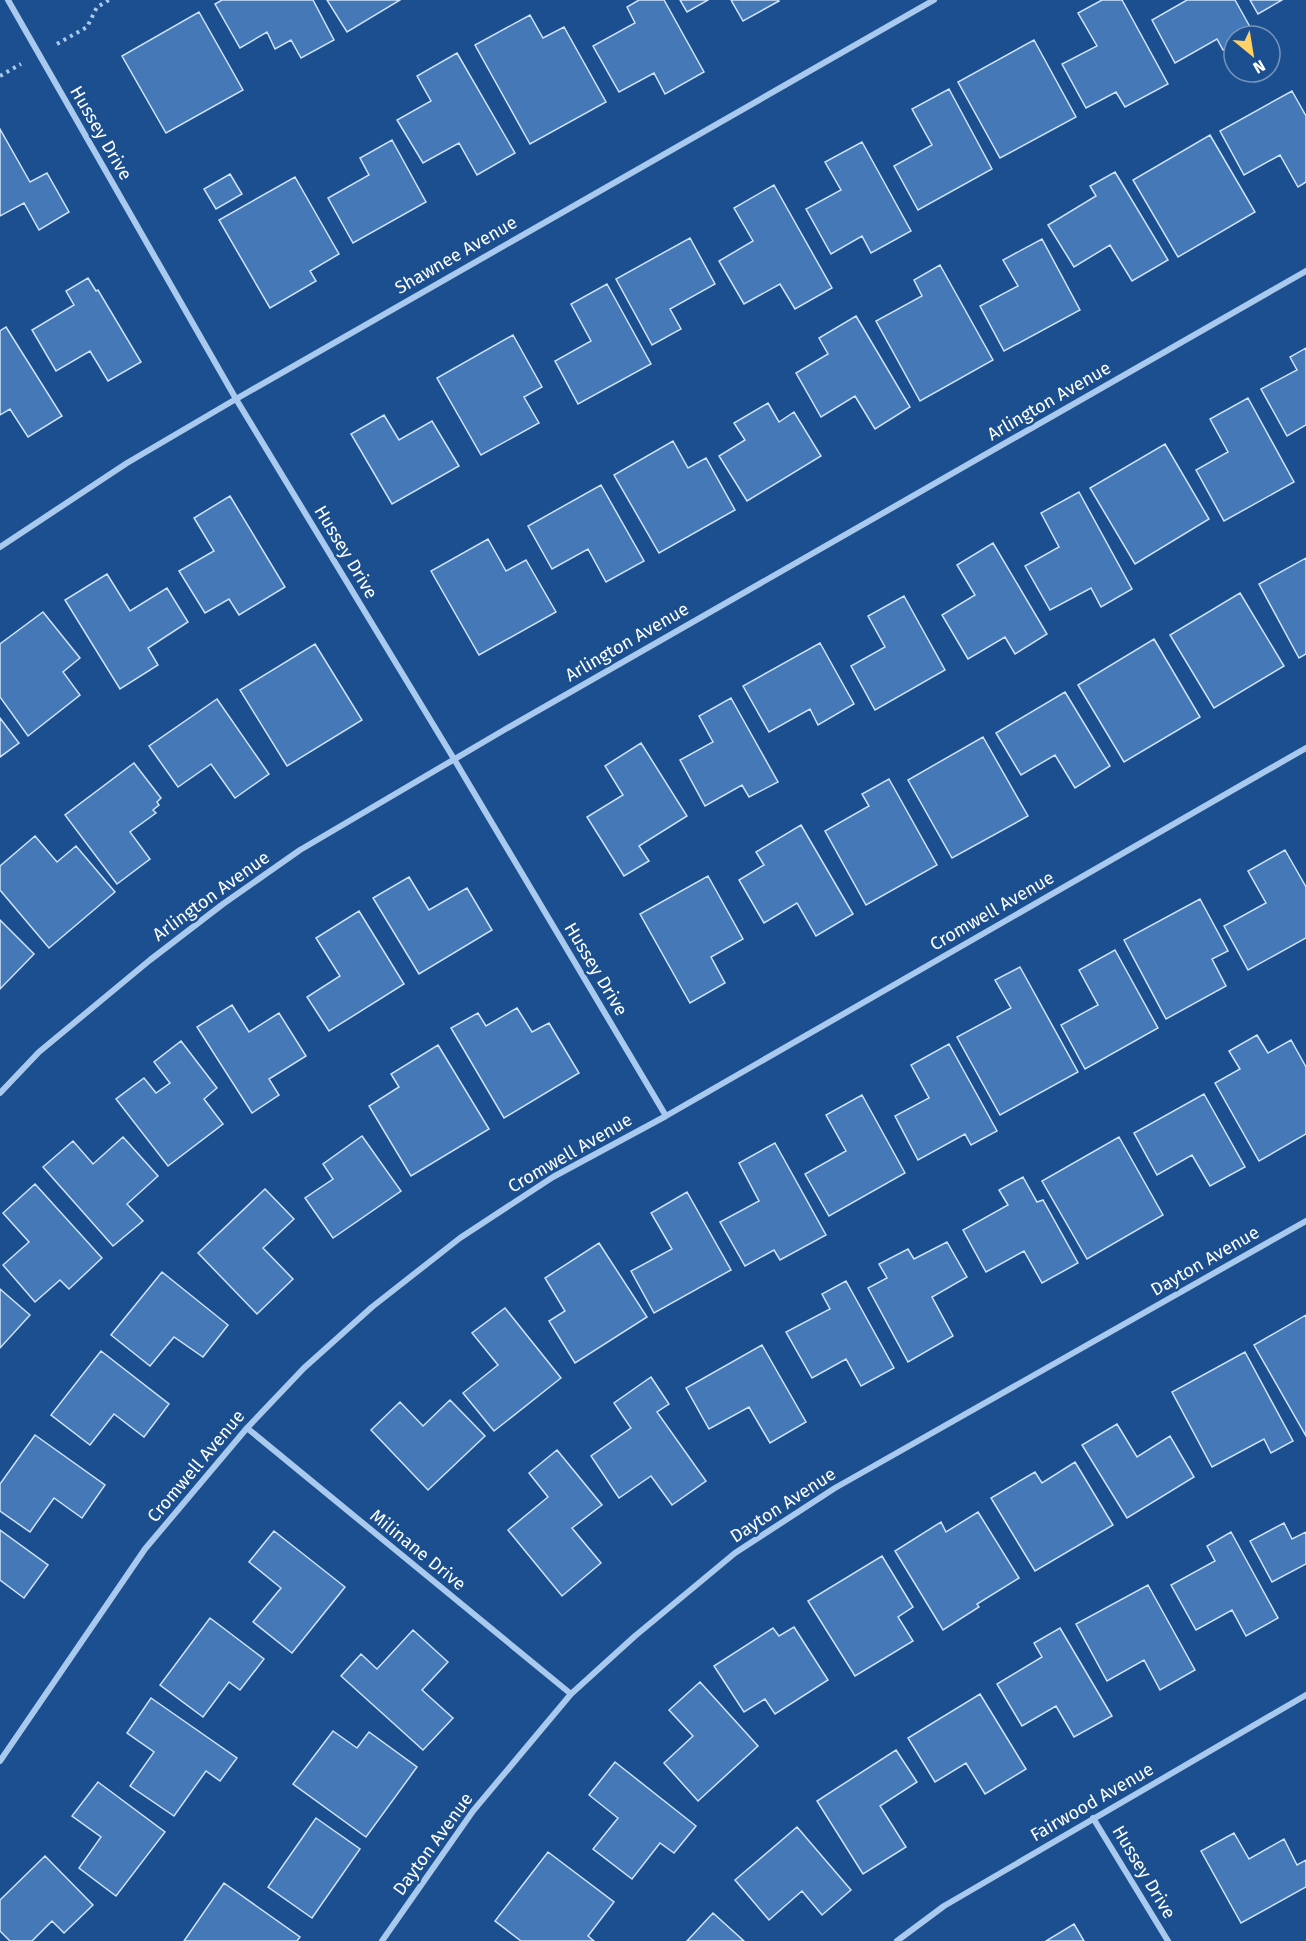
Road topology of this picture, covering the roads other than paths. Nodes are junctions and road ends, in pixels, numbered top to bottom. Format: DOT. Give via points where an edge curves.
graph roads {
  1 [pos="8,0"];
  2 [pos="934,0"];
  3 [pos="1306,271"];
  4 [pos="236,399"];
  5 [pos="0,547"];
  6 [pos="1306,748"];
  7 [pos="454,759"];
  8 [pos="0,1093"];
  9 [pos="666,1116"];
  10 [pos="1306,1221"];
  11 [pos="247,1428"];
  12 [pos="571,1694"];
  13 [pos="1306,1695"];
  14 [pos="0,1761"];
  15 [pos="1093,1818"];
  16 [pos="382,1941"];
  17 [pos="897,1941"];
  18 [pos="1168,1941"];
  1 -- 4 [label="street, Hussey Drive"];
  2 -- 4 [label="street, Shawnee Avenue"];
  3 -- 7 [label="street, Arlington Avenue"];
  4 -- 5 [label="street, Shawnee Avenue" via="127,463"];
  4 -- 7 [label="street, Hussey Drive"];
  6 -- 9 [label="street, Cromwell Avenue"];
  7 -- 8 [label="street, Arlington Avenue" via="300,850 223,904 39,1052"];
  7 -- 9 [label="street, Hussey Drive"];
  9 -- 11 [label="street, Cromwell Avenue" via="553,1177 460,1238 346,1330"];
  10 -- 12 [label="street, Dayton Avenue" via="825,1495 735,1553"];
  11 -- 12 [label="street, Milinane Drive"];
  11 -- 14 [label="street, Cromwell Avenue" via="145,1549"];
  12 -- 16 [label="street, Dayton Avenue" via="473,1811"];
  13 -- 15 [label="street, Fairwood Avenue"];
  15 -- 17 [label="street, Fairwood Avenue" via="944,1906"];
  15 -- 18 [label="street, Hussey Drive"];
}
